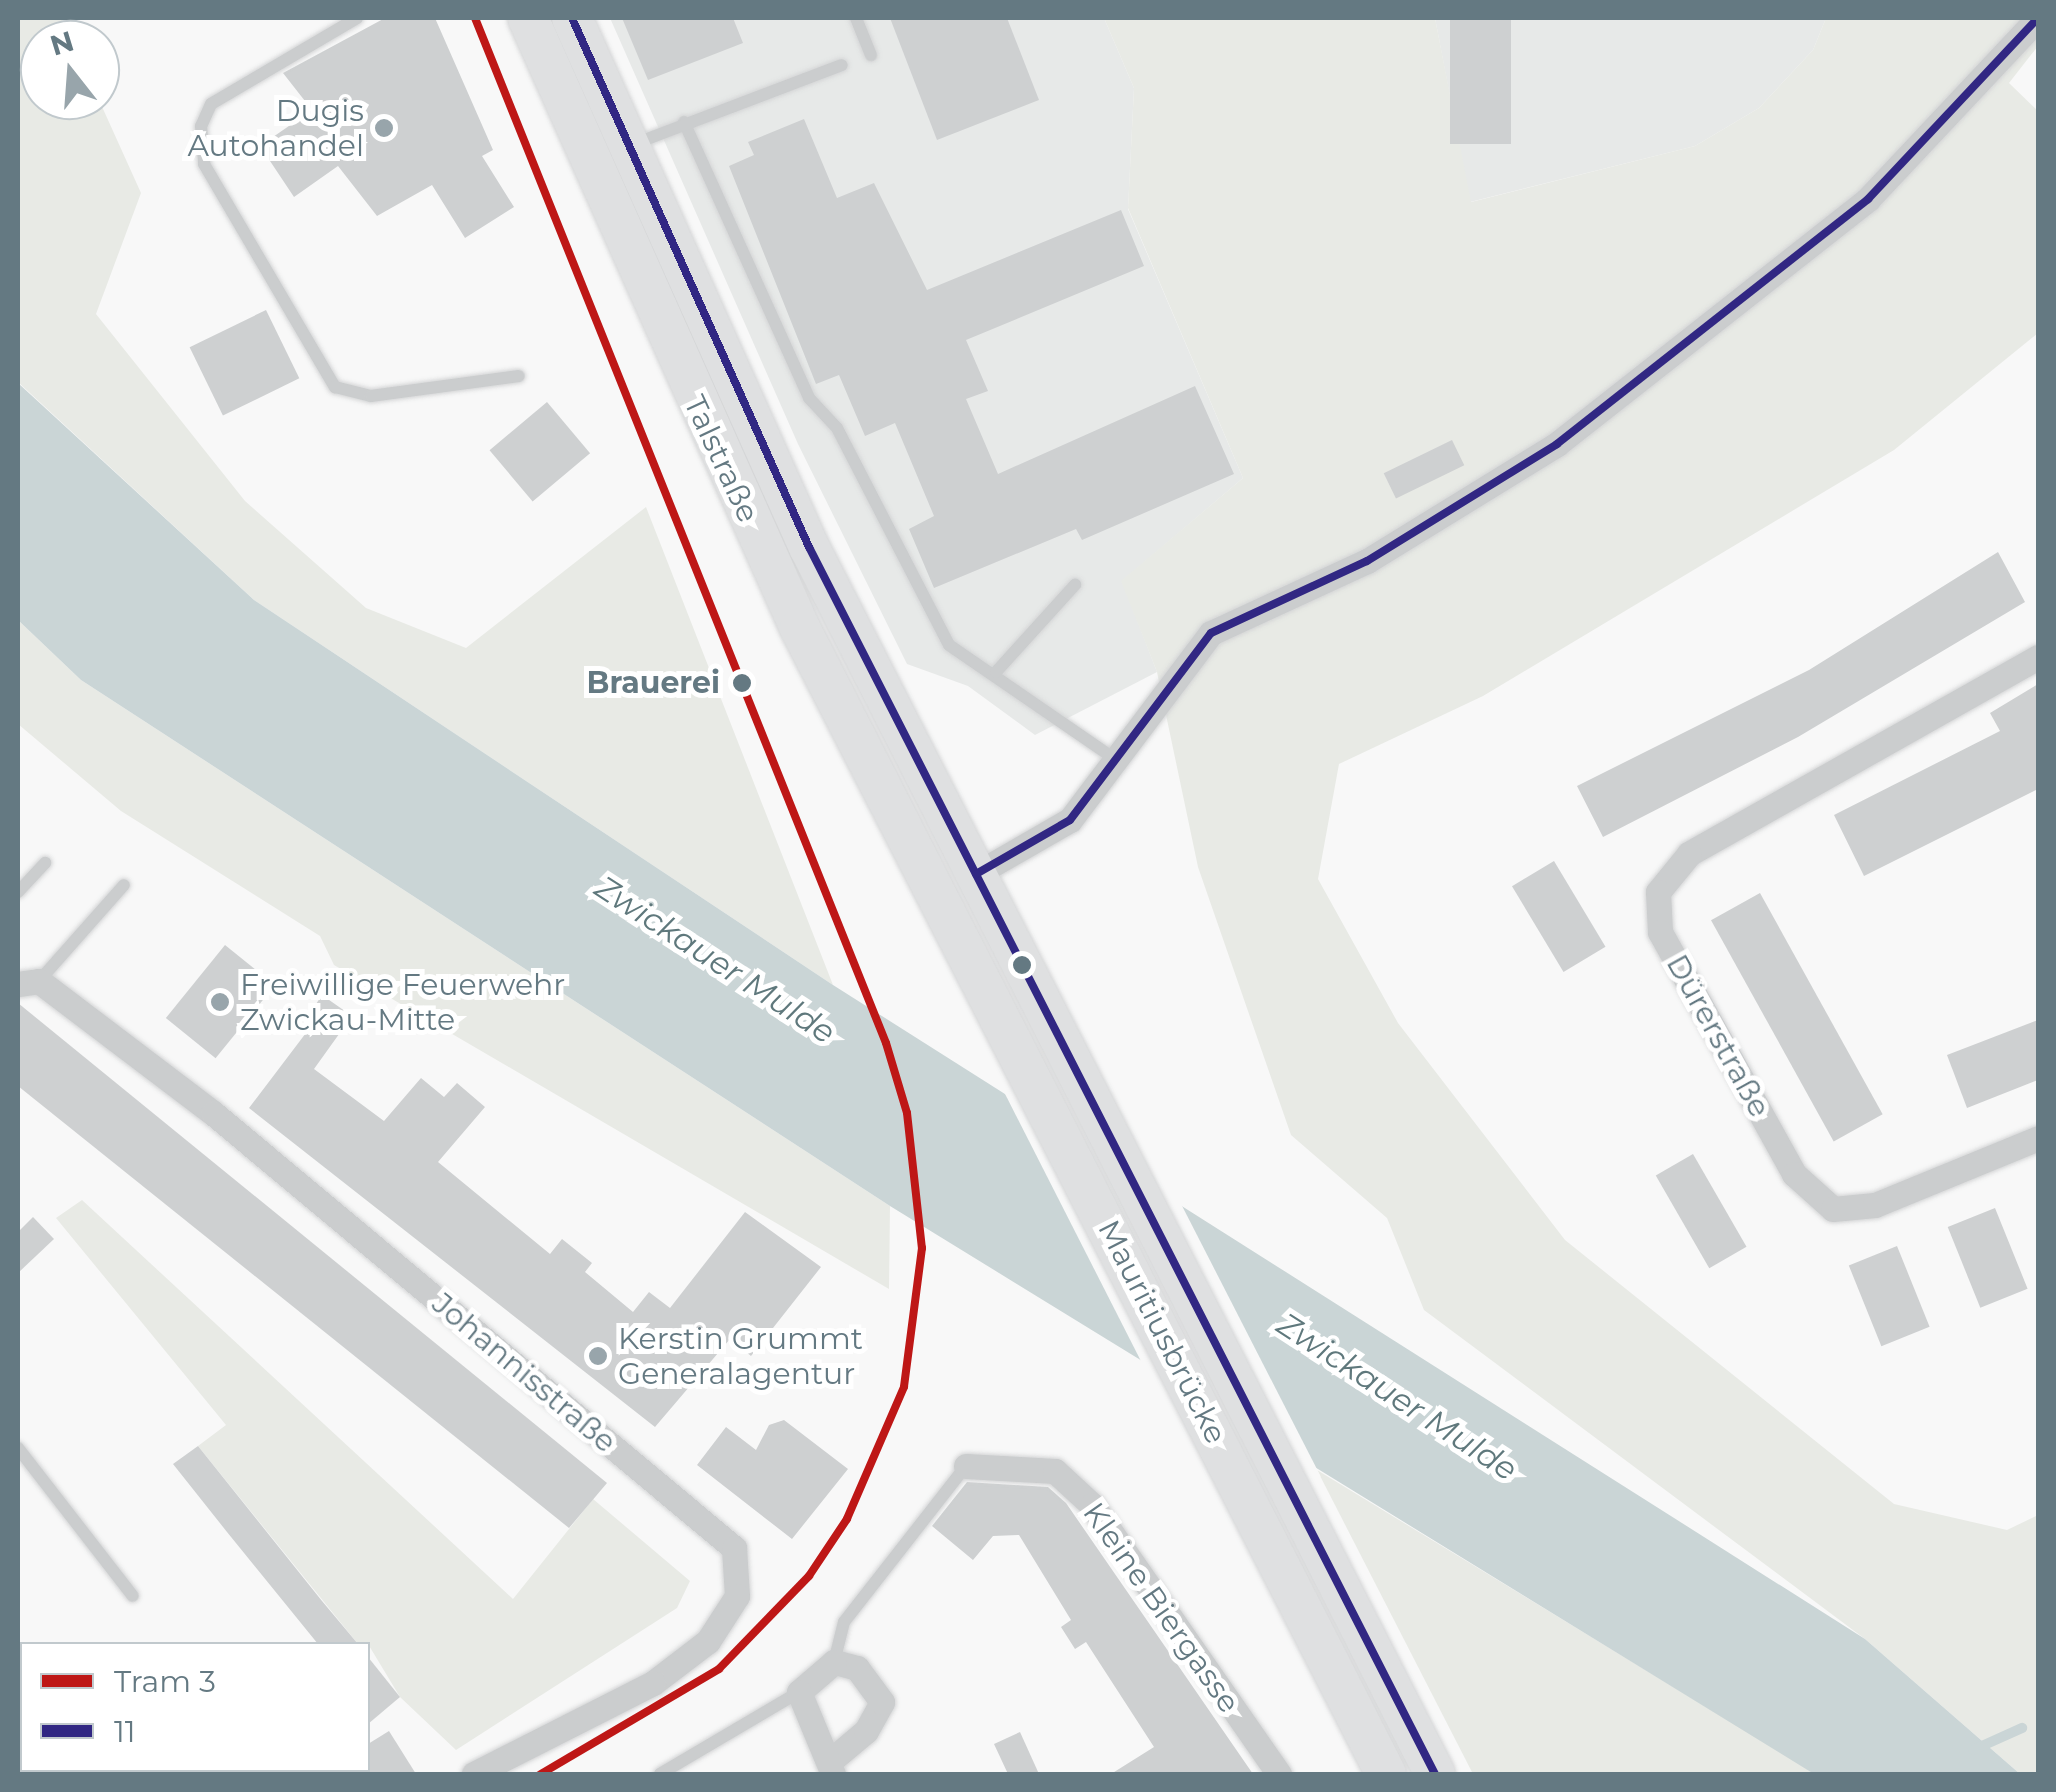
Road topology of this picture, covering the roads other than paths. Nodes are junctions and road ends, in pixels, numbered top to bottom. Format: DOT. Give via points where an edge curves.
graph roads {
  1 [pos="357,18"];
  2 [pos="528,18"];
  3 [pos="572,18"];
  4 [pos="856,18"];
  5 [pos="2038,18"];
  6 [pos="871,55"];
  7 [pos="842,65"];
  8 [pos="684,122"];
  9 [pos="628,147"];
  10 [pos="591,163"];
  11 [pos="519,376"];
  12 [pos="1076,585"];
  13 [pos="2038,657"];
  14 [pos="996,672"];
  15 [pos="1112,757"];
  16 [pos="44,863"];
  17 [pos="976,874"];
  18 [pos="124,885"];
  19 [pos="938,889"];
  20 [pos="18,892"];
  21 [pos="28,982"];
  22 [pos="2038,1138"];
  23 [pos="18,1448"];
  24 [pos="966,1466"];
  25 [pos="133,1596"];
  26 [pos="834,1662"];
  27 [pos="799,1692"];
  28 [pos="831,1768"];
  29 [pos="474,1774"];
  30 [pos="660,1774"];
  31 [pos="1279,1774"];
  32 [pos="1386,1774"];
  33 [pos="1435,1774"];
  1 -- 11 [label="lane" via="211,104 201,126 204,164 335,386 371,396"];
  2 -- 10 [label="main road, Talstraße"];
  3 -- 9 [label="main road, Talstraße"];
  4 -- 6 [label="lane"];
  5 -- 15 [label="street" via="1868,199 1557,444 1367,562 1212,633"];
  7 -- 8 [label="lane"];
  8 -- 9 [label="lane"];
  8 -- 14 [label="lane" via="810,398 837,428 916,589 949,645"];
  9 -- 10 [label="lane"];
  9 -- 17 [label="main road, Talstraße" via="809,547"];
  10 -- 19 [label="main road, Talstraße" via="800,628"];
  12 -- 14 [label="lane"];
  13 -- 22 [label="street, Dürerstraße" via="1690,854 1658,892 1670,950 1794,1174 1833,1209 1875,1206"];
  14 -- 15 [label="lane"];
  15 -- 17 [label="street" via="1070,820"];
  16 -- 20 [label="lane"];
  17 -- 33 [label="main road, Mauritiusbrücke"];
  18 -- 21 [label="lane"];
  19 -- 32 [label="main road, Mauritiusbrücke"];
  21 -- 29 [label="street, Johannisstraße" via="214,1113 734,1548 737,1596 708,1640 653,1683"];
  23 -- 25 [label="lane"];
  24 -- 26 [label="lane" via="844,1622"];
  24 -- 31 [label="street, Kleine Biergasse" via="1054,1471 1092,1506"];
  26 -- 27 [label="street"];
  26 -- 28 [label="street" via="857,1668 882,1702"];
  27 -- 28 [label="street"];
  27 -- 30 [label="lane"];
}
